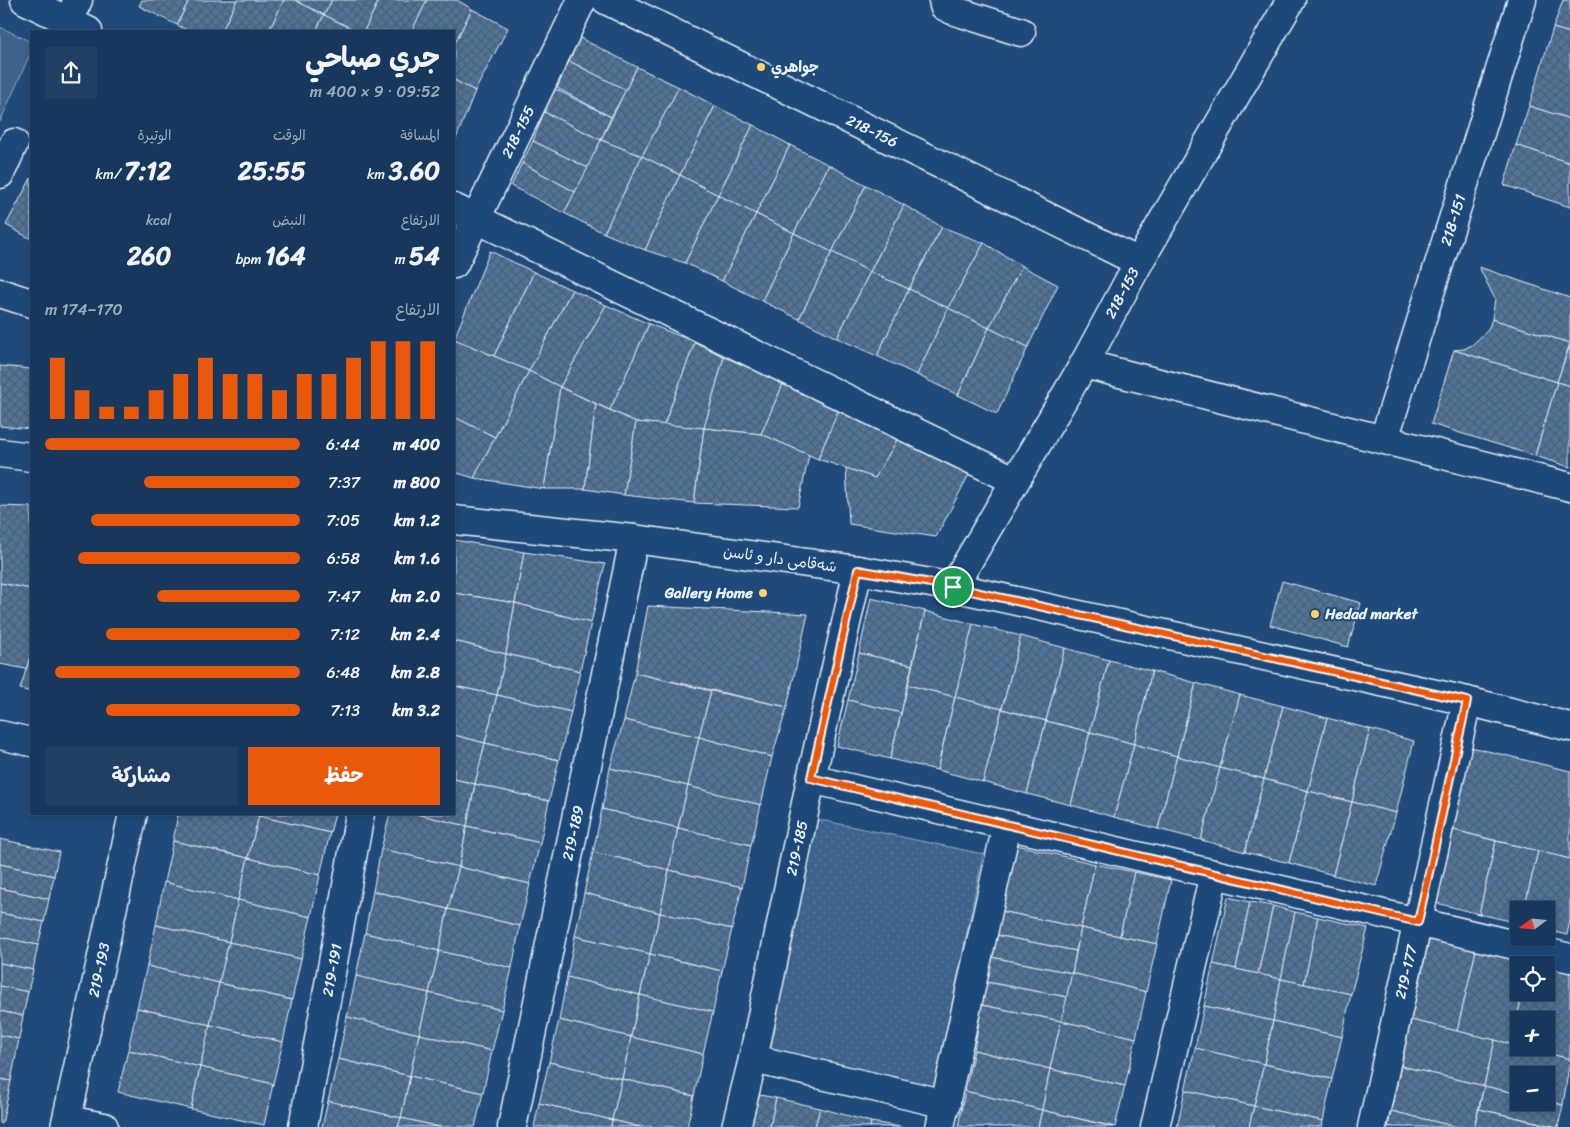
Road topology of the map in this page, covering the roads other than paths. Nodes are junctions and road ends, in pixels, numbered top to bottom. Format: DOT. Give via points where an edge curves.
graph roads {
  1 [pos="25,0"];
  2 [pos="582,0"];
  3 [pos="606,0"];
  4 [pos="942,0"];
  5 [pos="1291,0"];
  6 [pos="1522,0"];
  7 [pos="78,18"];
  8 [pos="1021,32"];
  9 [pos="14,143"];
  10 [pos="0,174"];
  11 [pos="465,214"];
  12 [pos="455,259"];
  13 [pos="1139,262"];
  14 [pos="0,293"];
  15 [pos="30,304"];
  16 [pos="1084,364"];
  17 [pos="1384,439"];
  18 [pos="0,453"];
  19 [pos="30,457"];
  20 [pos="1014,480"];
  21 [pos="1570,487"];
  22 [pos="455,520"];
  23 [pos="634,539"];
  24 [pos="858,570"];
  25 [pos="953,587"];
  26 [pos="1467,701"];
  27 [pos="1570,727"];
  28 [pos="0,735"];
  29 [pos="30,742"];
  30 [pos="811,778"];
  31 [pos="134,815"];
  32 [pos="360,815"];
  33 [pos="1007,825"];
  34 [pos="1214,874"];
  35 [pos="1418,922"];
  36 [pos="1570,958"];
  37 [pos="753,1060"];
  38 [pos="943,1115"];
  39 [pos="66,1123"];
  40 [pos="104,1127"];
  41 [pos="304,1127"];
  42 [pos="512,1127"];
  43 [pos="736,1127"];
  44 [pos="1155,1127"];
  45 [pos="1372,1127"];
  1 -- 7 [label="street"];
  2 -- 11 [label="street, 218-155"];
  3 -- 13 [label="street, 218-156"];
  4 -- 8 [label="street" via="944,6 952,10"];
  5 -- 13 [label="street, 218-153"];
  6 -- 17 [label="street, 218-151"];
  9 -- 10 [label="street"];
  11 -- 12 [label="street, 218-155"];
  11 -- 20 [label="street"];
  13 -- 16 [label="street, 218-153"];
  14 -- 15 [label="street"];
  16 -- 17 [label="street"];
  16 -- 20 [label="street, 218-153"];
  17 -- 21 [label="street"];
  18 -- 19 [label="street"];
  20 -- 25 [label="street, 218-153"];
  22 -- 23 [label="street, شەقامی دار و ئاسن"];
  23 -- 24 [label="street, شەقامی دار و ئاسن"];
  23 -- 42 [label="street, 219-189"];
  24 -- 25 [label="street, شەقامی دار و ئاسن"];
  24 -- 30 [label="street, 219-185"];
  25 -- 26 [label="street, شەقامی دار و ئاسن"];
  26 -- 27 [label="street, شەقامی دار و ئاسن"];
  26 -- 35 [label="street, 219-177"];
  28 -- 29 [label="street"];
  30 -- 33 [label="street"];
  30 -- 37 [label="street, 219-185"];
  31 -- 39 [label="street, 219-193"];
  32 -- 41 [label="street, 219-191"];
  33 -- 34 [label="street"];
  33 -- 38 [label="street"];
  34 -- 35 [label="street"];
  34 -- 44 [label="street"];
  35 -- 36 [label="street"];
  35 -- 45 [label="street, 219-177"];
  37 -- 38 [label="street"];
  37 -- 43 [label="street, 219-185"];
  39 -- 40 [label="street"];
}
